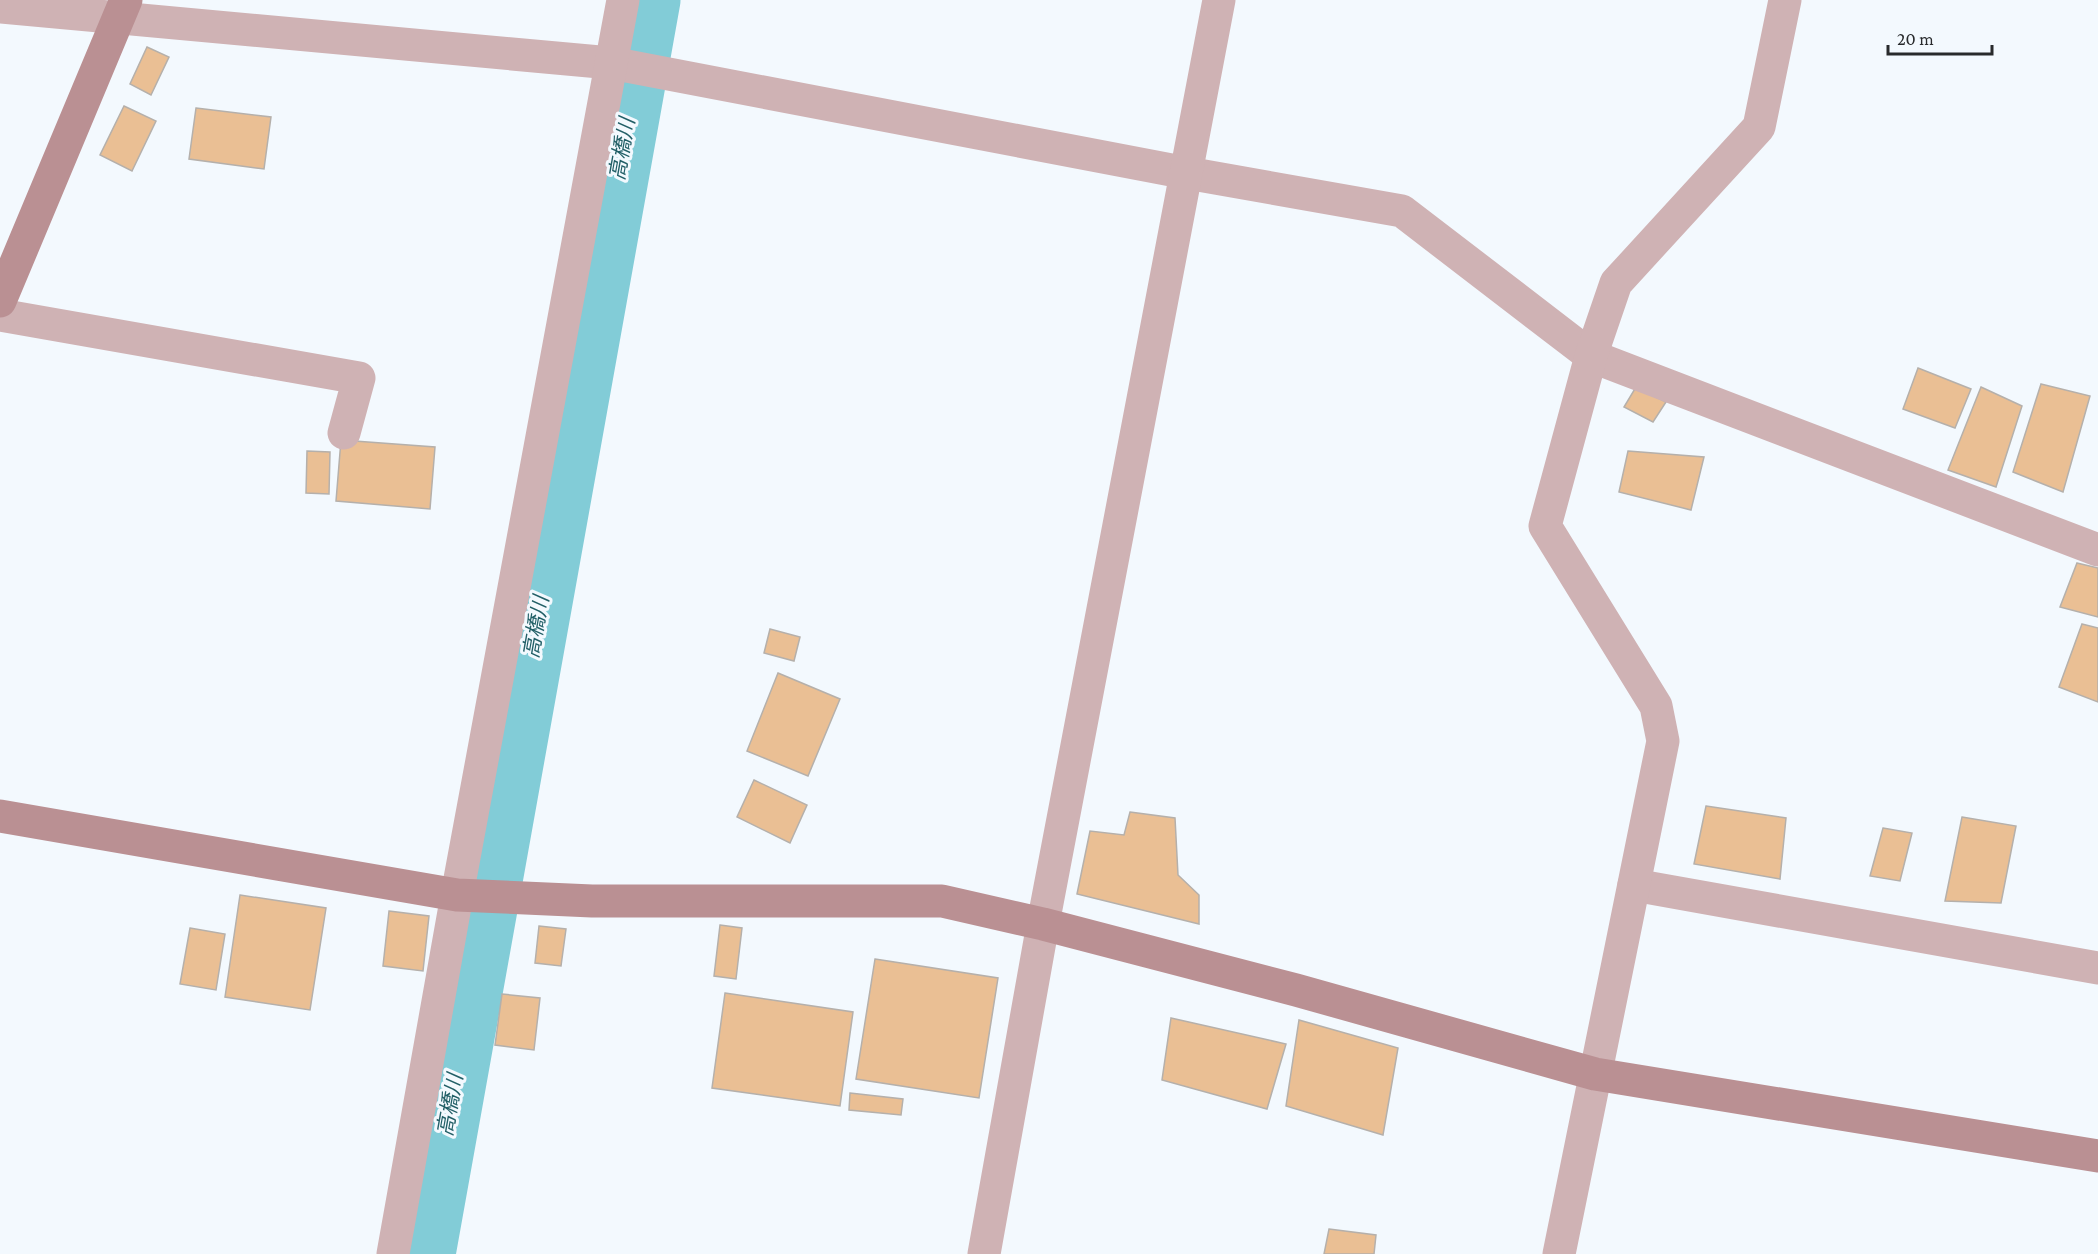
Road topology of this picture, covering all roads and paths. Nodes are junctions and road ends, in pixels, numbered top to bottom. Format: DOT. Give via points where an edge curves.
graph roads {
  1 [pos="623,0"];
  2 [pos="1219,0"];
  3 [pos="1785,0"];
  4 [pos="0,7"];
  5 [pos="122,8"];
  6 [pos="612,63"];
  7 [pos="1187,173"];
  8 [pos="0,301"];
  9 [pos="0,315"];
  10 [pos="1591,356"];
  11 [pos="344,433"];
  12 [pos="2098,550"];
  13 [pos="0,816"];
  14 [pos="1634,885"];
  15 [pos="457,895"];
  16 [pos="1043,924"];
  17 [pos="2098,968"];
  18 [pos="1595,1074"];
  19 [pos="2098,1156"];
  20 [pos="393,1254"];
  21 [pos="984,1254"];
  22 [pos="1559,1254"];
  1 -- 6 [label="street"];
  2 -- 7 [label="street"];
  3 -- 10 [label="street" via="1759,127 1616,283"];
  4 -- 5 [label="street"];
  5 -- 6 [label="street"];
  5 -- 8 [label="street"];
  6 -- 7 [label="street"];
  6 -- 15 [label="street"];
  7 -- 10 [label="street" via="1402,211"];
  7 -- 16 [label="street"];
  9 -- 11 [label="street" via="359,378"];
  10 -- 12 [label="street"];
  10 -- 14 [label="street" via="1545,526 1656,706 1663,741"];
  13 -- 15 [label="street"];
  14 -- 17 [label="street"];
  14 -- 18 [label="street"];
  15 -- 16 [label="street" via="592,901 942,901"];
  15 -- 20 [label="street"];
  16 -- 18 [label="street"];
  16 -- 21 [label="street"];
  18 -- 19 [label="street"];
  18 -- 22 [label="street"];
}
